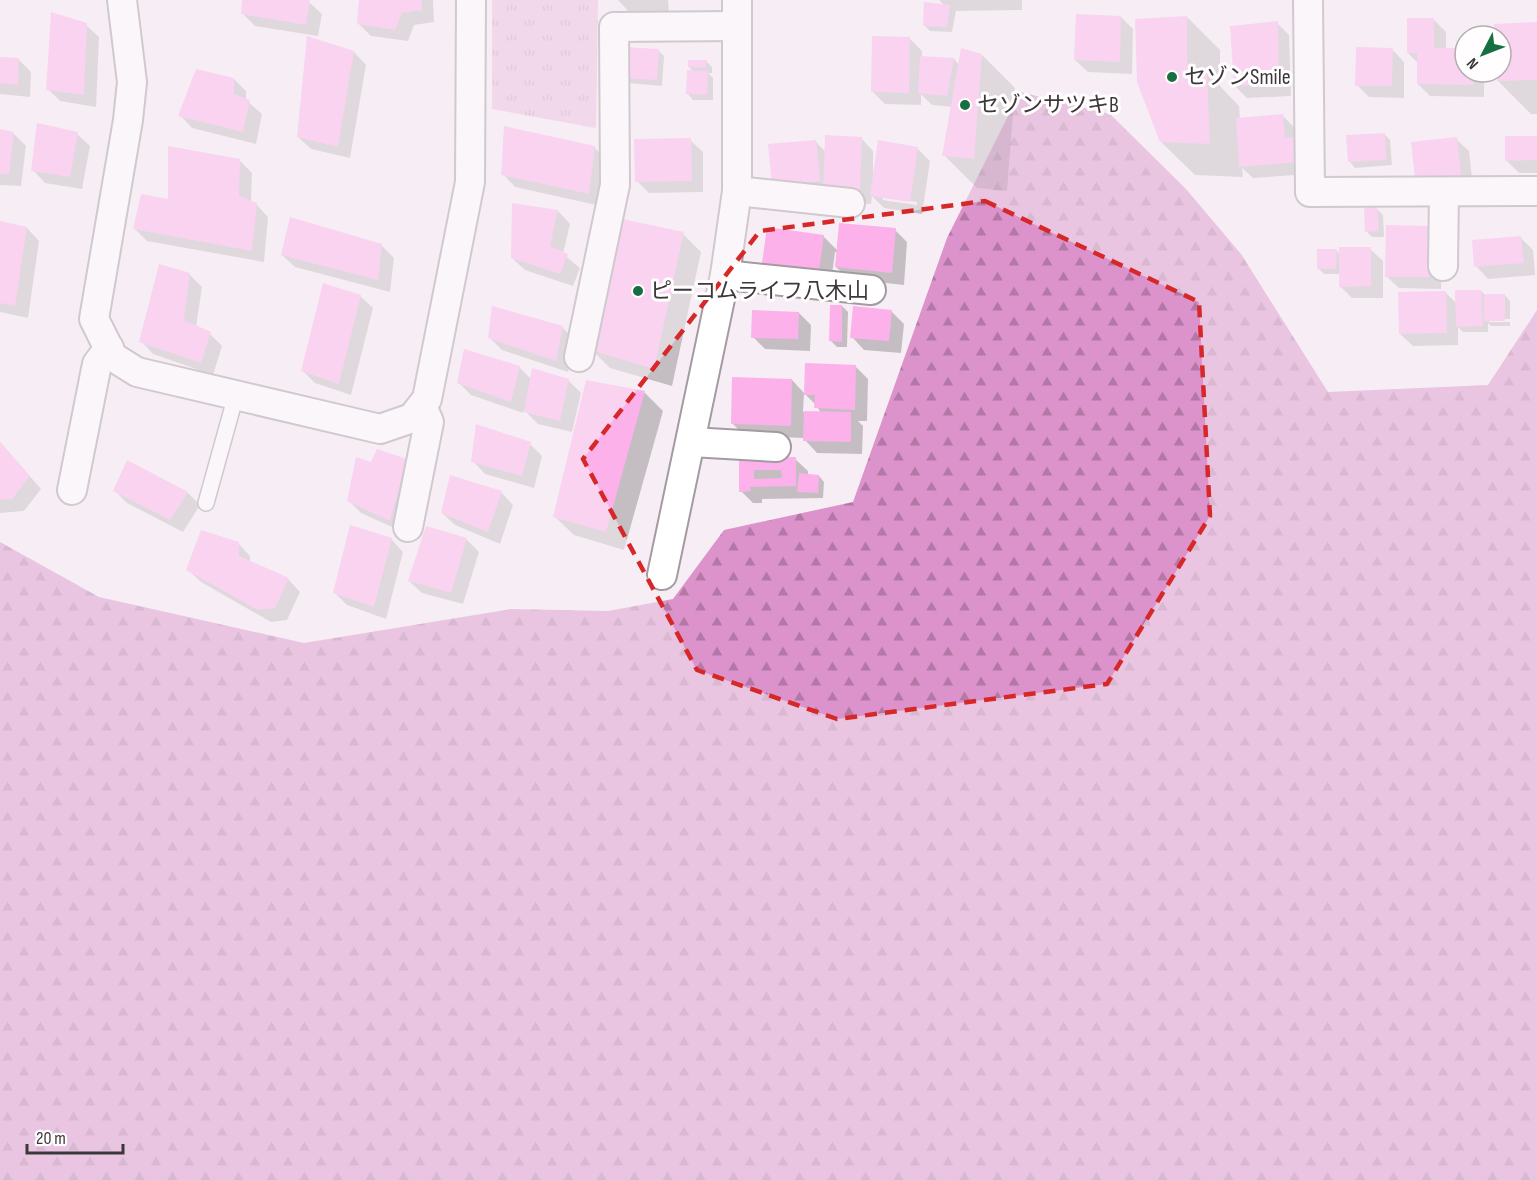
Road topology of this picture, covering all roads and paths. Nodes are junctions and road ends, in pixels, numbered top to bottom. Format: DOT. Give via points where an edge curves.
graph roads {
  1 [pos="122,0"];
  2 [pos="471,0"];
  3 [pos="1308,0"];
  4 [pos="737,13"];
  5 [pos="737,191"];
  6 [pos="1537,191"];
  7 [pos="1444,192"];
  8 [pos="850,203"];
  9 [pos="1443,266"];
  10 [pos="725,275"];
  11 [pos="871,290"];
  12 [pos="109,348"];
  13 [pos="579,357"];
  14 [pos="236,395"];
  15 [pos="422,406"];
  16 [pos="691,442"];
  17 [pos="776,447"];
  18 [pos="72,490"];
  19 [pos="206,503"];
  20 [pos="408,527"];
  21 [pos="662,575"];
  1 -- 12 [label="street" via="132,82 94,320"];
  2 -- 15 [label="street" via="470,182 427,399"];
  3 -- 7 [label="street" via="1310,192"];
  4 -- 5 [label="street"];
  4 -- 13 [label="street" via="614,27 615,185"];
  5 -- 8 [label="street"];
  5 -- 10 [label="street"];
  6 -- 7 [label="street"];
  7 -- 9 [label="street"];
  10 -- 11 [label="street"];
  10 -- 16 [label="street"];
  12 -- 14 [label="street" via="113,357 137,372"];
  12 -- 18 [label="street" via="97,364"];
  14 -- 15 [label="street" via="381,429 412,418"];
  14 -- 19 [label="lane"];
  15 -- 20 [label="street" via="429,422"];
  16 -- 17 [label="street"];
  16 -- 21 [label="street"];
}
